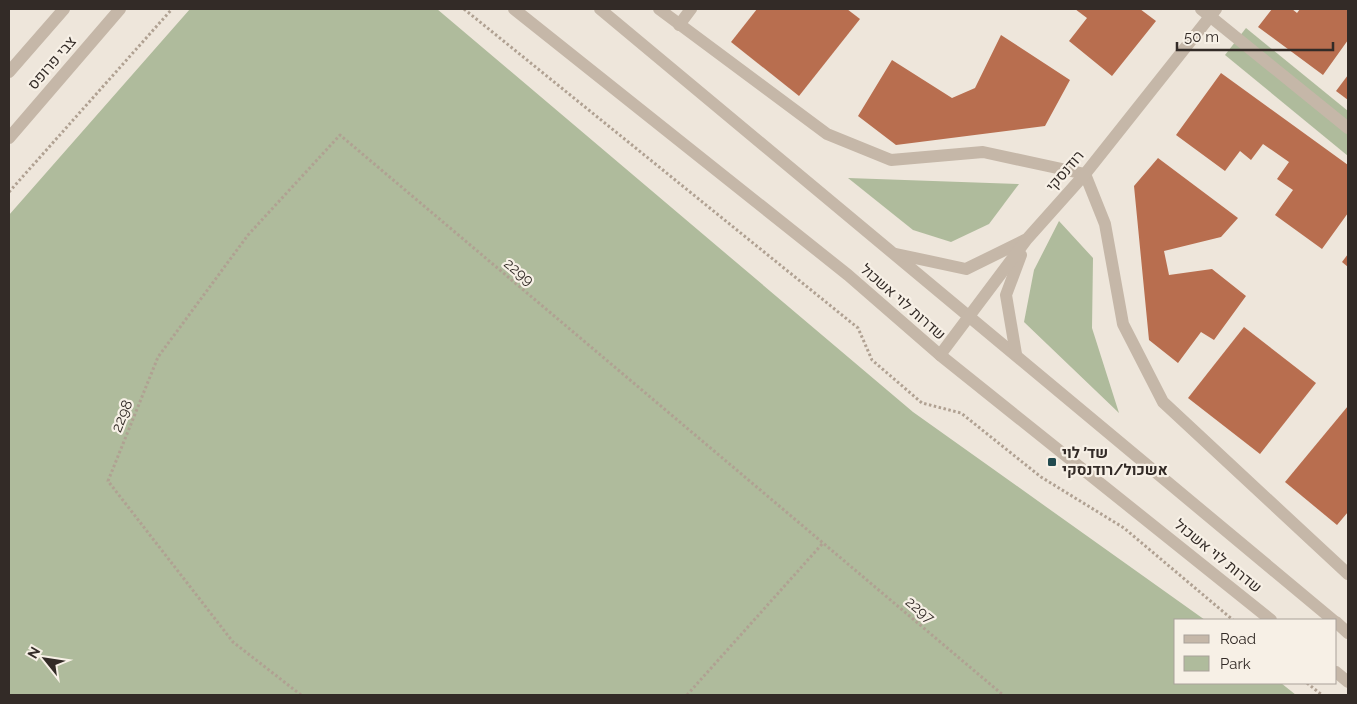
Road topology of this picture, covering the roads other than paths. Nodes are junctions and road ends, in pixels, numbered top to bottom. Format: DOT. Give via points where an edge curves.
graph roads {
  1 [pos="64,9"];
  2 [pos="120,9"];
  3 [pos="514,9"];
  4 [pos="600,9"];
  5 [pos="659,9"];
  6 [pos="691,9"];
  7 [pos="1209,11"];
  8 [pos="678,25"];
  9 [pos="9,72"];
  10 [pos="1348,128"];
  11 [pos="9,138"];
  12 [pos="1085,174"];
  13 [pos="1027,239"];
  14 [pos="894,254"];
  15 [pos="971,316"];
  16 [pos="1016,354"];
  17 [pos="940,355"];
  18 [pos="1348,574"];
  19 [pos="1270,619"];
  20 [pos="1333,619"];
  21 [pos="1337,623"];
  22 [pos="1348,633"];
  23 [pos="1337,673"];
  24 [pos="1348,682"];
  1 -- 9 [label="street, צבי פרופס"];
  2 -- 11 [label="street, צבי פרופס"];
  3 -- 17 [label="street, שדרות לוי אשכול" via="848,275"];
  4 -- 14 [label="street, שדרות לוי אשכול"];
  5 -- 8 [label="street"];
  6 -- 8 [label="street"];
  7 -- 10 [label="street"];
  7 -- 12 [label="street, רודנסקי"];
  8 -- 12 [label="street" via="827,134 891,160 984,152"];
  12 -- 13 [label="street, רודנסקי"];
  12 -- 18 [label="street" via="1105,224 1123,324 1163,402"];
  13 -- 14 [label="street" via="966,269"];
  13 -- 15 [label="street, רודנסקי"];
  13 -- 16 [label="street" via="1006,295"];
  14 -- 15 [label="street, שדרות לוי אשכול"];
  15 -- 16 [label="street, שדרות לוי אשכול"];
  15 -- 17 [label="street, רודנסקי"];
  16 -- 20 [label="street, שדרות לוי אשכול"];
  17 -- 19 [label="street, שדרות לוי אשכול"];
  21 -- 22 [label="street, שדרות לוי אשכול"];
  23 -- 24 [label="street"];
}
